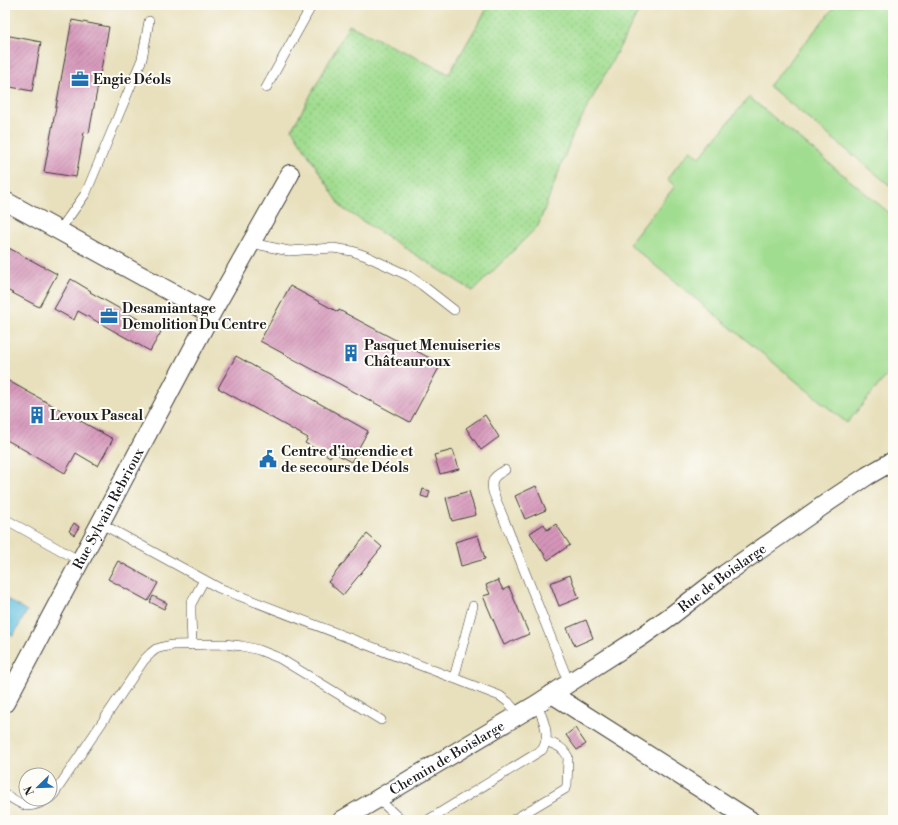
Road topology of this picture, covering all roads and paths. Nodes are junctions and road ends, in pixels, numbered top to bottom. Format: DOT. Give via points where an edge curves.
graph roads {
  1 [pos="312,5"];
  2 [pos="149,21"];
  3 [pos="266,88"];
  4 [pos="290,174"];
  5 [pos="5,201"];
  6 [pos="59,231"];
  7 [pos="251,243"];
  8 [pos="454,310"];
  9 [pos="211,314"];
  10 [pos="893,461"];
  11 [pos="505,470"];
  12 [pos="5,519"];
  13 [pos="100,523"];
  14 [pos="80,561"];
  15 [pos="204,580"];
  16 [pos="473,606"];
  17 [pos="192,645"];
  18 [pos="454,678"];
  19 [pos="569,683"];
  20 [pos="544,699"];
  21 [pos="5,703"];
  22 [pos="519,715"];
  23 [pos="381,720"];
  24 [pos="546,741"];
  25 [pos="58,788"];
  26 [pos="5,794"];
  27 [pos="377,798"];
  28 [pos="18,802"];
  29 [pos="342,820"];
  30 [pos="401,820"];
  31 [pos="428,820"];
  32 [pos="513,820"];
  33 [pos="750,820"];
  1 -- 3 [label="lane"];
  2 -- 6 [label="lane" via="142,59 86,193"];
  4 -- 7 [label="street, Rue Sylvain Rebrioux"];
  5 -- 6 [label="street"];
  6 -- 9 [label="street"];
  7 -- 8 [label="lane" via="289,251 333,248 349,250 409,276"];
  7 -- 9 [label="street, Rue Sylvain Rebrioux"];
  9 -- 13 [label="street, Rue Sylvain Rebrioux"];
  10 -- 19 [label="street, Rue de Boislarge" via="831,500 641,637"];
  11 -- 19 [label="lane" via="494,478 493,492"];
  12 -- 14 [label="lane"];
  13 -- 14 [label="street, Rue Sylvain Rebrioux"];
  13 -- 15 [label="lane"];
  14 -- 21 [label="street, Rue Sylvain Rebrioux"];
  15 -- 17 [label="lane" via="192,604"];
  15 -- 18 [label="lane"];
  16 -- 18 [label="lane"];
  17 -- 23 [label="lane" via="224,644 260,650 279,658"];
  17 -- 25 [label="lane" via="173,645 151,652"];
  18 -- 22 [label="lane" via="500,696"];
  19 -- 20 [label="street, Rue de Boislarge"];
  20 -- 22 [label="street, Chemin de Boislarge"];
  20 -- 24 [label="lane"];
  20 -- 33 [label="street"];
  22 -- 27 [label="street, Chemin de Boislarge"];
  24 -- 31 [label="lane" via="542,750"];
  24 -- 32 [label="lane" via="564,750 568,757 567,786"];
  26 -- 28 [label="lane"];
  27 -- 29 [label="street, Chemin de Boislarge"];
  27 -- 30 [label="lane"];
}
